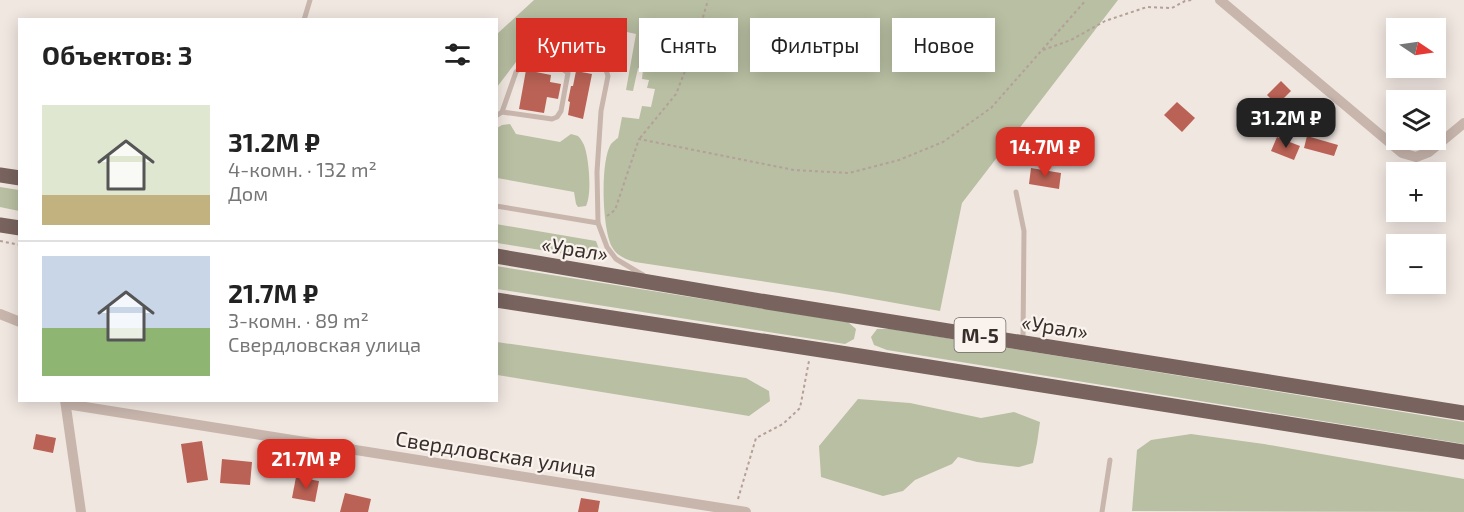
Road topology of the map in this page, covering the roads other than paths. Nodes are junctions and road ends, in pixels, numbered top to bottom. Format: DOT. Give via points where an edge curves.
graph roads {
  1 [pos="310,0"];
  2 [pos="1220,0"];
  3 [pos="305,18"];
  4 [pos="516,72"];
  5 [pos="567,72"];
  6 [pos="607,72"];
  7 [pos="502,112"];
  8 [pos="498,115"];
  9 [pos="1464,123"];
  10 [pos="0,175"];
  11 [pos="18,178"];
  12 [pos="1016,192"];
  13 [pos="498,206"];
  14 [pos="598,224"];
  15 [pos="0,225"];
  16 [pos="18,228"];
  17 [pos="498,256"];
  18 [pos="655,283"];
  19 [pos="498,300"];
  20 [pos="0,314"];
  21 [pos="18,321"];
  22 [pos="1023,342"];
  23 [pos="66,402"];
  24 [pos="1464,413"];
  25 [pos="1464,452"];
  26 [pos="1110,460"];
  27 [pos="738,511"];
  28 [pos="81,512"];
  29 [pos="1102,512"];
  1 -- 3 [label="lane"];
  2 -- 9 [label="street" via="1402,153 1416,157 1429,152"];
  4 -- 7 [label="lane"];
  5 -- 7 [label="lane" via="557,117"];
  6 -- 14 [label="lane" via="597,172"];
  7 -- 8 [label="lane"];
  10 -- 11 [label="main road"];
  12 -- 22 [label="lane" via="1024,231"];
  13 -- 14 [label="lane"];
  14 -- 18 [label="lane" via="616,259"];
  15 -- 16 [label="main road"];
  17 -- 18 [label="main road, «Урал» / М-5"];
  18 -- 22 [label="main road, «Урал» / М-5"];
  19 -- 25 [label="main road, М-5"];
  20 -- 21 [label="street"];
  22 -- 24 [label="main road, «Урал» / М-5"];
  23 -- 27 [label="street, Свердловская улица"];
  23 -- 28 [label="street"];
  26 -- 29 [label="lane"];
}
